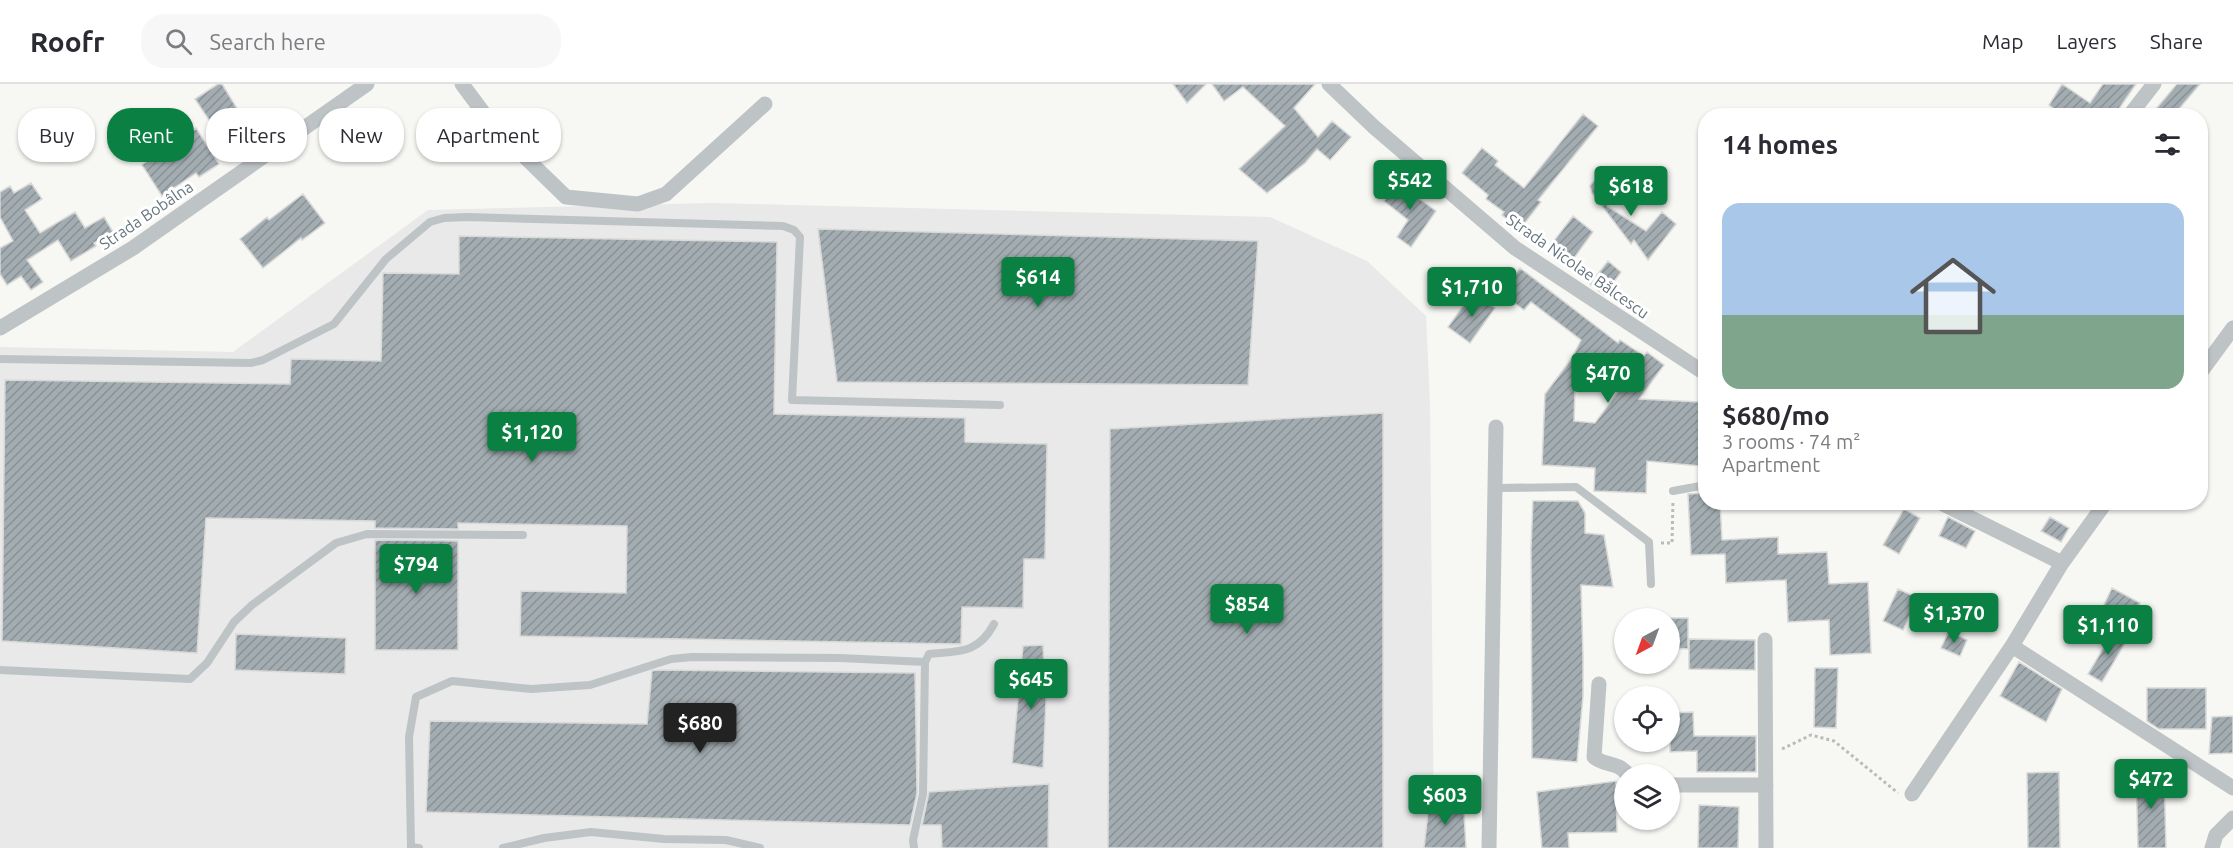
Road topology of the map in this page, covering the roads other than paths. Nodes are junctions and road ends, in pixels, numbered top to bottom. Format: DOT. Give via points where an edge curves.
graph roads {
  1 [pos="367,84"];
  2 [pos="462,84"];
  3 [pos="1329,84"];
  4 [pos="2154,84"];
  5 [pos="765,104"];
  6 [pos="2135,108"];
  7 [pos="0,328"];
  8 [pos="2233,328"];
  9 [pos="0,359"];
  10 [pos="2208,362"];
  11 [pos="1698,369"];
  12 [pos="1000,405"];
  13 [pos="1496,427"];
  14 [pos="1698,486"];
  15 [pos="1496,488"];
  16 [pos="1673,490"];
  17 [pos="1955,510"];
  18 [pos="2100,510"];
  19 [pos="523,534"];
  20 [pos="2062,563"];
  21 [pos="1651,584"];
  22 [pos="994,624"];
  23 [pos="1765,640"];
  24 [pos="2012,646"];
  25 [pos="925,662"];
  26 [pos="0,670"];
  27 [pos="1599,684"];
  28 [pos="1614,765"];
  29 [pos="1680,785"];
  30 [pos="1766,785"];
  31 [pos="2233,788"];
  32 [pos="1912,794"];
  33 [pos="2233,818"];
  34 [pos="419,848"];
  35 [pos="503,848"];
  36 [pos="760,848"];
  37 [pos="914,848"];
  38 [pos="1489,848"];
  39 [pos="1766,848"];
  40 [pos="2212,848"];
  1 -- 7 [label="street, Strada Bobâlna" via="133,248"];
  2 -- 5 [label="street" via="495,127 566,197 638,204 666,194"];
  3 -- 11 [label="street, Strada Nicolae Bălcescu" via="1515,248"];
  4 -- 6 [label="street"];
  8 -- 10 [label="street"];
  9 -- 12 [label="lane" via="251,363 263,360 334,324 386,259 430,222 444,218 783,226 800,237 792,400"];
  13 -- 15 [label="street"];
  14 -- 16 [label="lane"];
  15 -- 21 [label="lane" via="1576,487 1649,542"];
  15 -- 38 [label="street"];
  17 -- 20 [label="street"];
  18 -- 20 [label="street"];
  19 -- 26 [label="lane" via="367,534 336,543 252,605 234,622 207,663 190,680"];
  20 -- 24 [label="street"];
  22 -- 25 [label="lane" via="986,639 969,649 929,654"];
  23 -- 30 [label="street"];
  24 -- 31 [label="street"];
  24 -- 32 [label="street"];
  25 -- 34 [label="lane" via="692,657 671,659 590,685 531,689 452,681 416,697 409,737 411,847"];
  25 -- 37 [label="lane" via="924,794"];
  27 -- 28 [label="street" via="1594,757"];
  29 -- 30 [label="street"];
  30 -- 39 [label="street"];
  33 -- 40 [label="street" via="2216,835"];
  35 -- 36 [label="lane" via="591,832 726,840"];
}
